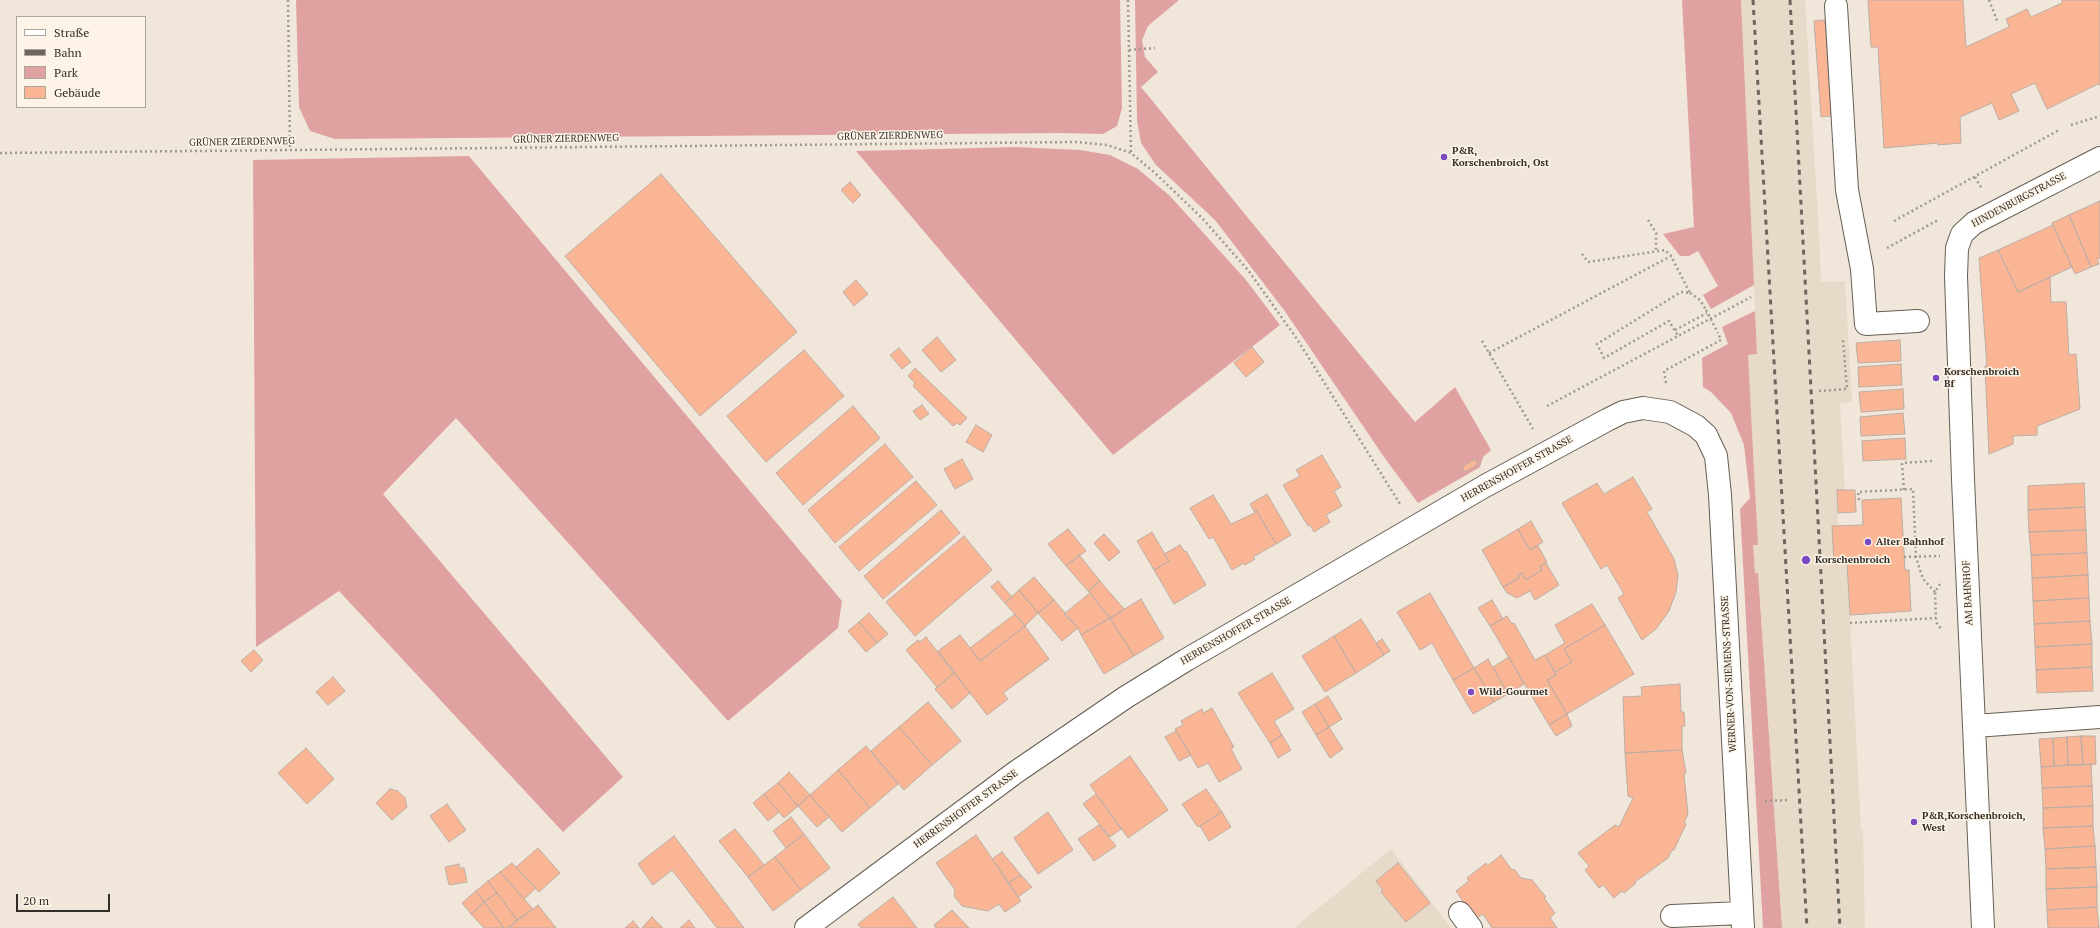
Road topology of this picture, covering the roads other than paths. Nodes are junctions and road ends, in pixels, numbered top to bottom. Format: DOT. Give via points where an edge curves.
graph roads {
  1 [pos="1836,6"];
  2 [pos="2100,158"];
  3 [pos="1957,257"];
  4 [pos="1918,321"];
  5 [pos="1696,426"];
  6 [pos="2100,717"];
  7 [pos="1975,726"];
  8 [pos="1672,916"];
  9 [pos="1742,920"];
  10 [pos="806,928"];
  11 [pos="1983,928"];
  1 -- 4 [label="street" via="1847,190 1862,269 1866,324"];
  2 -- 3 [label="street, HINDENBURGSTRASSE" via="1969,226 1960,238"];
  3 -- 7 [label="street, AM BAHNHOF" via="1961,417"];
  5 -- 9 [label="street, WERNER-VON-SIEMENS-STRASSE" via="1712,446 1719,472"];
  5 -- 10 [label="street, HERRENSHOFFER STRASSE" via="1670,412 1643,408 1623,412 1515,469 1126,697 1016,772"];
  6 -- 7 [label="street"];
  7 -- 11 [label="street, AM BAHNHOF"];
  8 -- 9 [label="street"];
}
